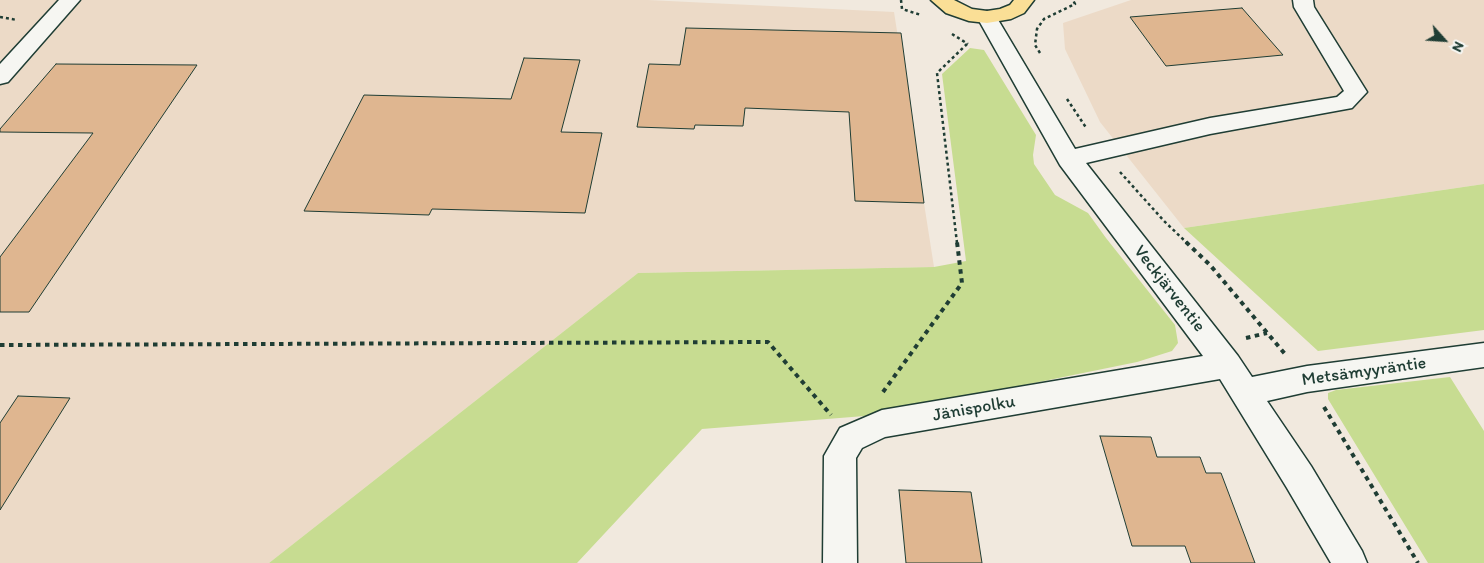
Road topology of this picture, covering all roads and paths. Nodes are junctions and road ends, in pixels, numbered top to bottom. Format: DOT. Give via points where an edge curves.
graph roads {
  1 [pos="70,0"];
  2 [pos="941,0"];
  3 [pos="1024,0"];
  4 [pos="1073,0"];
  5 [pos="1302,0"];
  6 [pos="986,17"];
  7 [pos="967,44"];
  8 [pos="1044,60"];
  9 [pos="0,77"];
  10 [pos="1066,97"];
  11 [pos="1102,152"];
  12 [pos="1069,159"];
  13 [pos="0,345"];
  14 [pos="1484,355"];
  15 [pos="1227,365"];
  16 [pos="1307,379"];
  17 [pos="1245,392"];
  18 [pos="878,399"];
  19 [pos="851,438"];
  20 [pos="840,563"];
  21 [pos="1350,563"];
  22 [pos="1418,563"];
  1 -- 9 [label="street"];
  2 -- 6 [label="main road" via="953,9"];
  3 -- 6 [label="main road" via="1017,10"];
  4 -- 8 [label="path" via="1075,4 1044,19 1037,29 1035,45"];
  5 -- 11 [label="street" via="1356,92 1344,103 1210,126"];
  6 -- 12 [label="street, Veckjärventie"];
  7 -- 18 [label="path" via="937,73 962,283"];
  10 -- 11 [label="path"];
  11 -- 12 [label="street"];
  11 -- 16 [label="path" via="1140,197 1216,271"];
  12 -- 15 [label="street, Veckjärventie"];
  13 -- 19 [label="path" via="768,342"];
  14 -- 16 [label="street, Metsämyyräntie"];
  15 -- 17 [label="street, Veckjärventie"];
  15 -- 19 [label="street, Jänispolku" via="882,424"];
  16 -- 17 [label="street, Metsämyyräntie"];
  16 -- 22 [label="path"];
  17 -- 21 [label="street, Veckjärventie"];
  19 -- 20 [label="street" via="840,456"];
}
